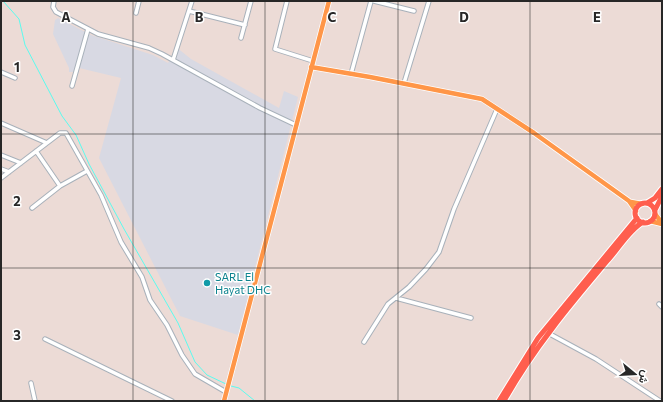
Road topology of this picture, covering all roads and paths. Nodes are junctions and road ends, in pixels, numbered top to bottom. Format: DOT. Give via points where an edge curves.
graph roads {
  1 [pos="54,1"];
  2 [pos="139,1"];
  3 [pos="192,1"];
  4 [pos="251,1"];
  5 [pos="287,1"];
  6 [pos="329,1"];
  7 [pos="371,1"];
  8 [pos="374,1"];
  9 [pos="429,1"];
  10 [pos="189,10"];
  11 [pos="414,11"];
  12 [pos="136,12"];
  13 [pos="245,25"];
  14 [pos="88,29"];
  15 [pos="241,38"];
  16 [pos="173,60"];
  17 [pos="313,61"];
  18 [pos="311,68"];
  19 [pos="1,72"];
  20 [pos="351,74"];
  21 [pos="15,78"];
  22 [pos="404,83"];
  23 [pos="72,86"];
  24 [pos="497,109"];
  25 [pos="1,123"];
  26 [pos="296,125"];
  27 [pos="47,143"];
  28 [pos="36,151"];
  29 [pos="1,155"];
  30 [pos="20,163"];
  31 [pos="1,169"];
  32 [pos="87,171"];
  33 [pos="9,172"];
  34 [pos="1,178"];
  35 [pos="60,186"];
  36 [pos="662,189"];
  37 [pos="662,196"];
  38 [pos="629,201"];
  39 [pos="644,203"];
  40 [pos="32,208"];
  41 [pos="636,210"];
  42 [pos="655,212"];
  43 [pos="637,218"];
  44 [pos="650,221"];
  45 [pos="643,222"];
  46 [pos="662,224"];
  47 [pos="396,298"];
  48 [pos="471,318"];
  49 [pos="548,333"];
  50 [pos="45,339"];
  51 [pos="364,342"];
  52 [pos="31,383"];
  53 [pos="227,387"];
  54 [pos="34,401"];
  55 [pos="172,401"];
  56 [pos="224,401"];
  57 [pos="499,401"];
  58 [pos="504,401"];
  59 [pos="660,401"];
  1 -- 14 [label="street" via="53,7 56,12"];
  2 -- 12 [label="street"];
  3 -- 10 [label="street"];
  4 -- 13 [label="street"];
  5 -- 17 [label="street" via="275,49"];
  6 -- 17 [label="main road"];
  7 -- 20 [label="street"];
  8 -- 11 [label="street"];
  9 -- 22 [label="street"];
  10 -- 13 [label="street"];
  10 -- 16 [label="street"];
  13 -- 15 [label="street"];
  14 -- 16 [label="street" via="149,48"];
  14 -- 23 [label="street"];
  16 -- 26 [label="street"];
  17 -- 18 [label="main road"];
  18 -- 20 [label="main road"];
  18 -- 26 [label="main road"];
  19 -- 21 [label="street"];
  20 -- 22 [label="main road"];
  22 -- 24 [label="main road" via="473,96"];
  24 -- 38 [label="main road"];
  24 -- 47 [label="street" via="454,209 439,252 426,269"];
  25 -- 27 [label="street"];
  26 -- 53 [label="main road"];
  27 -- 28 [label="street"];
  27 -- 32 [label="street" via="61,132 65,133"];
  28 -- 30 [label="street"];
  28 -- 35 [label="street"];
  29 -- 30 [label="street"];
  30 -- 33 [label="street"];
  31 -- 33 [label="street"];
  32 -- 35 [label="street"];
  32 -- 53 [label="street" via="125,251 142,277 153,304 190,368 195,374"];
  33 -- 34 [label="street"];
  35 -- 40 [label="street"];
  36 -- 39 [label="highway" via="654,198"];
  37 -- 42 [label="highway"];
  38 -- 39 [label="main road"];
  38 -- 41 [label="main road"];
  39 -- 41 [label="highway"];
  39 -- 42 [label="highway" via="652,205"];
  41 -- 43 [label="highway"];
  42 -- 44 [label="highway"];
  42 -- 46 [label="main road"];
  43 -- 45 [label="highway"];
  43 -- 57 [label="highway" via="542,333"];
  44 -- 45 [label="highway"];
  44 -- 46 [label="main road"];
  45 -- 49 [label="highway" via="628,236"];
  47 -- 48 [label="street"];
  47 -- 51 [label="street" via="388,304"];
  49 -- 58 [label="highway"];
  49 -- 59 [label="street" via="596,359"];
  50 -- 55 [label="street"];
  52 -- 54 [label="street"];
  53 -- 56 [label="main road"];
}
